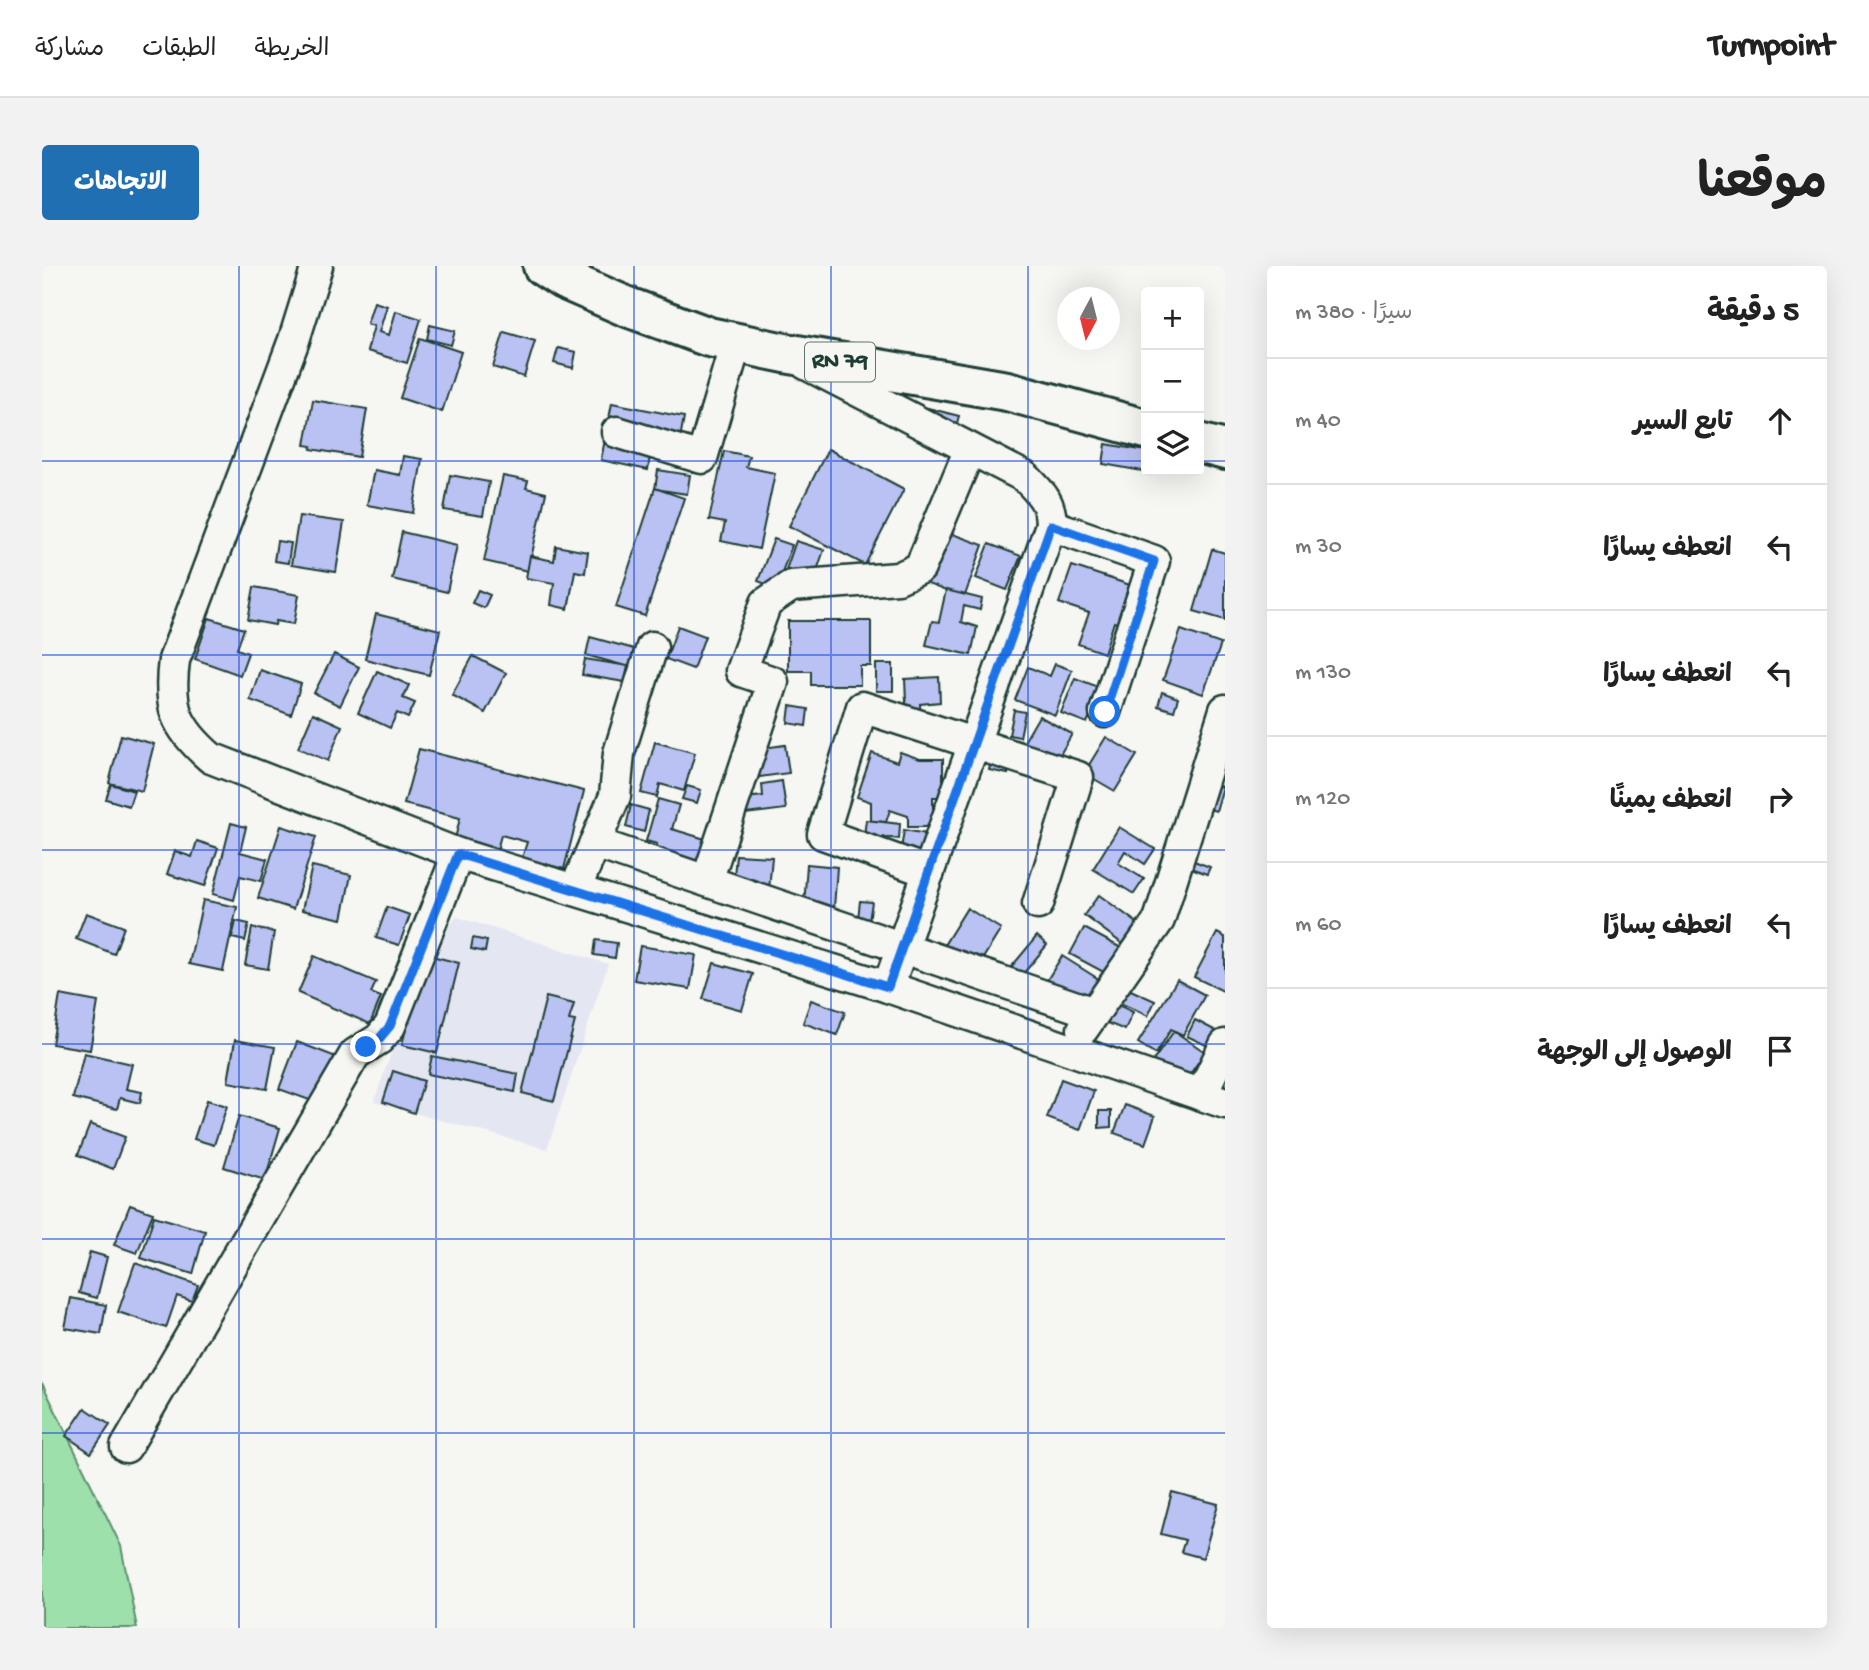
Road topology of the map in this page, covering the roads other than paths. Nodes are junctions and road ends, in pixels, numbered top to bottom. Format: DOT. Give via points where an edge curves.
graph roads {
  1 [pos="317,266"];
  2 [pos="543,266"];
  3 [pos="736,342"];
  4 [pos="785,353"];
  5 [pos="1141,428"];
  6 [pos="617,432"];
  7 [pos="1204,444"];
  8 [pos="970,449"];
  9 [pos="1225,450"];
  10 [pos="1051,525"];
  11 [pos="652,647"];
  12 [pos="1225,710"];
  13 [pos="1105,712"];
  14 [pos="975,743"];
  15 [pos="595,843"];
  16 [pos="458,854"];
  17 [pos="929,872"];
  18 [pos="707,881"];
  19 [pos="575,890"];
  20 [pos="1038,904"];
  21 [pos="903,947"];
  22 [pos="888,987"];
  23 [pos="1094,1013"];
  24 [pos="1225,1045"];
  25 [pos="1069,1049"];
  26 [pos="1213,1099"];
  27 [pos="126,1447"];
  1 -- 16 [label="street" via="294,340 174,660 170,688 190,740 211,758"];
  2 -- 3 [label="main road, RN 79" via="625,306 709,337"];
  3 -- 4 [label="main road, RN 79"];
  3 -- 6 [label="street" via="702,458"];
  4 -- 5 [label="main road, RN 79" via="1007,391"];
  4 -- 8 [label="street"];
  7 -- 9 [label="main road"];
  8 -- 10 [label="street" via="1025,477 1046,498"];
  8 -- 18 [label="street" via="920,568 898,578 791,586 766,603 741,671 773,682"];
  10 -- 13 [label="street" via="1154,561"];
  10 -- 14 [label="street"];
  11 -- 15 [label="street" via="619,753 615,796"];
  12 -- 23 [label="street" via="1159,920"];
  14 -- 17 [label="street"];
  14 -- 17 [label="street" via="862,707 823,834"];
  14 -- 20 [label="street" via="1078,777"];
  15 -- 18 [label="street"];
  15 -- 19 [label="street"];
  16 -- 19 [label="street"];
  16 -- 27 [label="street" via="390,1026 355,1054"];
  17 -- 21 [label="street"];
  18 -- 21 [label="street"];
  19 -- 22 [label="street"];
  21 -- 22 [label="street"];
  21 -- 23 [label="street"];
  22 -- 25 [label="street"];
  23 -- 25 [label="street"];
  24 -- 26 [label="street"];
  25 -- 26 [label="street"];
}
